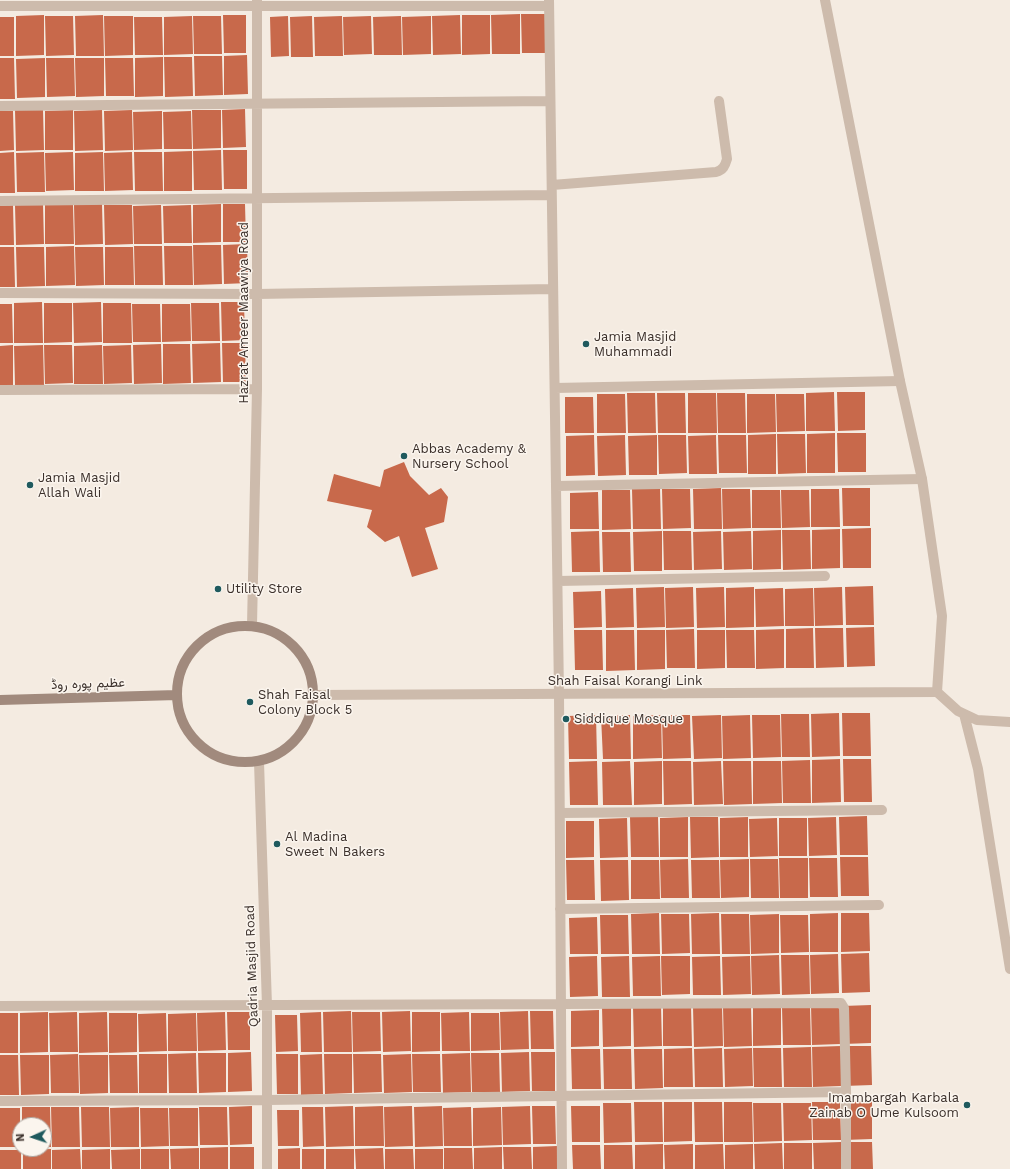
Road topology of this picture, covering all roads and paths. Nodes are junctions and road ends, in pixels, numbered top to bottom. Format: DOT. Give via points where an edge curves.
graph roads {
  1 [pos="825,0"];
  2 [pos="549,3"];
  3 [pos="257,4"];
  4 [pos="0,6"];
  5 [pos="550,101"];
  6 [pos="718,101"];
  7 [pos="257,104"];
  8 [pos="0,106"];
  9 [pos="552,190"];
  10 [pos="257,199"];
  11 [pos="0,200"];
  12 [pos="553,289"];
  13 [pos="0,293"];
  14 [pos="257,294"];
  15 [pos="900,381"];
  16 [pos="257,388"];
  17 [pos="554,388"];
  18 [pos="0,390"];
  19 [pos="922,479"];
  20 [pos="556,486"];
  21 [pos="825,576"];
  22 [pos="558,581"];
  23 [pos="252,625"];
  24 [pos="937,692"];
  25 [pos="559,694"];
  26 [pos="177,695"];
  27 [pos="314,695"];
  28 [pos="0,700"];
  29 [pos="964,714"];
  30 [pos="1010,722"];
  31 [pos="258,762"];
  32 [pos="882,810"];
  33 [pos="560,813"];
  34 [pos="879,905"];
  35 [pos="560,909"];
  36 [pos="1010,969"];
  37 [pos="560,1003"];
  38 [pos="0,1006"];
  39 [pos="267,1006"];
  40 [pos="846,1092"];
  41 [pos="561,1096"];
  42 [pos="267,1100"];
  43 [pos="0,1101"];
  44 [pos="268,1169"];
  45 [pos="562,1169"];
  46 [pos="846,1169"];
  1 -- 15 [label="street"];
  2 -- 3 [label="street"];
  2 -- 5 [label="street"];
  3 -- 4 [label="street"];
  3 -- 7 [label="street, Hazrat Ameer Maawiya Road"];
  5 -- 7 [label="street"];
  5 -- 9 [label="street"];
  6 -- 9 [label="street" via="727,159 721,171"];
  7 -- 8 [label="street"];
  7 -- 10 [label="street, Hazrat Ameer Maawiya Road"];
  9 -- 10 [label="street"];
  9 -- 12 [label="street"];
  10 -- 11 [label="street"];
  10 -- 14 [label="street, Hazrat Ameer Maawiya Road"];
  12 -- 14 [label="street"];
  12 -- 17 [label="street"];
  13 -- 14 [label="street"];
  14 -- 16 [label="street, Hazrat Ameer Maawiya Road"];
  15 -- 17 [label="street"];
  15 -- 19 [label="street"];
  16 -- 18 [label="street"];
  16 -- 23 [label="street, Hazrat Ameer Maawiya Road"];
  17 -- 20 [label="street"];
  19 -- 20 [label="street"];
  19 -- 24 [label="street" via="942,616"];
  20 -- 22 [label="street"];
  21 -- 22 [label="street"];
  22 -- 25 [label="street"];
  23 -- 26 [label="main road" via="232,626 214,632 199,643 187,658 179,676"];
  23 -- 27 [label="main road" via="272,630 289,641 303,656 311,675"];
  24 -- 25 [label="street, Shah Faisal Korangi Link"];
  24 -- 29 [label="street"];
  25 -- 27 [label="street, Shah Faisal Korangi Link"];
  25 -- 33 [label="street"];
  26 -- 28 [label="main road, عظیم پورہ روڈ"];
  26 -- 31 [label="main road" via="180,715 189,733 202,748 219,758 238,763"];
  27 -- 31 [label="main road" via="310,718 298,738 280,753"];
  29 -- 30 [label="street" via="977,720"];
  29 -- 36 [label="street" via="978,769"];
  31 -- 39 [label="street, Qadria Masjid Road"];
  32 -- 33 [label="street"];
  33 -- 35 [label="street"];
  34 -- 35 [label="street"];
  35 -- 37 [label="street"];
  37 -- 39 [label="street"];
  37 -- 40 [label="street" via="841,1004 844,1008"];
  37 -- 41 [label="street"];
  38 -- 39 [label="street"];
  39 -- 42 [label="street, Qadria Masjid Road"];
  40 -- 41 [label="street"];
  40 -- 46 [label="street"];
  41 -- 42 [label="street"];
  41 -- 45 [label="street"];
  42 -- 43 [label="street"];
  42 -- 44 [label="street, Qadria Masjid Road"];
}
